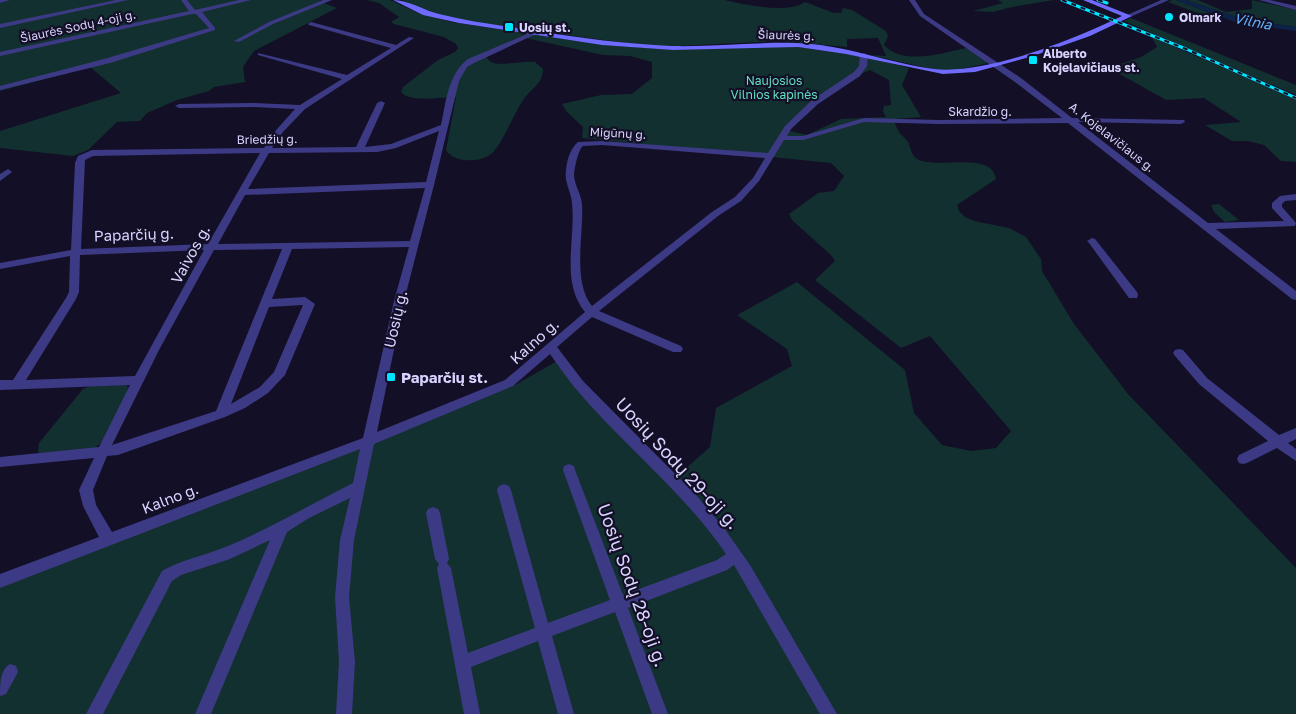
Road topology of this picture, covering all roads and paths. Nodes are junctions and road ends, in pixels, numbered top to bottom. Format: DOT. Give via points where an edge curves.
graph roads {
  1 [pos="7,0"];
  2 [pos="125,0"];
  3 [pos="184,0"];
  4 [pos="248,0"];
  5 [pos="330,0"];
  6 [pos="396,0"];
  7 [pos="912,0"];
  8 [pos="1086,0"];
  9 [pos="1166,0"];
  10 [pos="1262,0"];
  11 [pos="0,1"];
  12 [pos="1296,8"];
  13 [pos="196,12"];
  14 [pos="1128,16"];
  15 [pos="310,24"];
  16 [pos="0,26"];
  17 [pos="534,33"];
  18 [pos="411,38"];
  19 [pos="238,41"];
  20 [pos="396,46"];
  21 [pos="0,54"];
  22 [pos="260,54"];
  23 [pos="864,55"];
  24 [pos="996,64"];
  25 [pos="348,78"];
  26 [pos="0,88"];
  27 [pos="381,103"];
  28 [pos="179,106"];
  29 [pos="302,107"];
  30 [pos="1070,120"];
  31 [pos="1181,122"];
  32 [pos="444,126"];
  33 [pos="782,138"];
  34 [pos="359,150"];
  35 [pos="267,151"];
  36 [pos="86,155"];
  37 [pos="769,156"];
  38 [pos="8,172"];
  39 [pos="0,178"];
  40 [pos="430,185"];
  41 [pos="243,192"];
  42 [pos="1296,197"];
  43 [pos="1205,226"];
  44 [pos="1092,241"];
  45 [pos="414,244"];
  46 [pos="288,246"];
  47 [pos="211,247"];
  48 [pos="75,252"];
  49 [pos="0,266"];
  50 [pos="1133,295"];
  51 [pos="1296,296"];
  52 [pos="266,303"];
  53 [pos="591,312"];
  54 [pos="551,347"];
  55 [pos="677,349"];
  56 [pos="1179,353"];
  57 [pos="138,380"];
  58 [pos="17,384"];
  59 [pos="0,385"];
  60 [pos="221,414"];
  61 [pos="1296,432"];
  62 [pos="368,441"];
  63 [pos="1278,441"];
  64 [pos="102,453"];
  65 [pos="1296,456"];
  66 [pos="1243,459"];
  67 [pos="0,462"];
  68 [pos="569,470"];
  69 [pos="358,487"];
  70 [pos="504,490"];
  71 [pos="433,513"];
  72 [pos="282,528"];
  73 [pos="106,539"];
  74 [pos="736,556"];
  75 [pos="0,580"];
  76 [pos="621,604"];
  77 [pos="542,633"];
  78 [pos="462,663"];
  79 [pos="10,672"];
  80 [pos="0,688"];
  81 [pos="94,714"];
  82 [pos="203,714"];
  83 [pos="344,714"];
  84 [pos="472,714"];
  85 [pos="566,714"];
  86 [pos="660,714"];
  87 [pos="829,714"];
  1 -- 11 [label="street"];
  2 -- 16 [label="street"];
  3 -- 13 [label="street"];
  4 -- 13 [label="street, Šiaurės Sodų 4-oji g."];
  5 -- 19 [label="street" via="296,11"];
  6 -- 17 [label="main road, Šiaurės g." via="443,18"];
  7 -- 24 [label="street, A. Kojelavičiaus g." via="922,15"];
  8 -- 14 [label="main road"];
  9 -- 14 [label="street, Šiaurės g."];
  10 -- 12 [label="street"];
  13 -- 21 [label="street, Šiaurės Sodų 4-oji g."];
  13 -- 26 [label="street" via="213,29 107,61"];
  14 -- 24 [label="main road, Šiaurės g." via="1058,46"];
  15 -- 20 [label="street"];
  17 -- 23 [label="main road, Šiaurės g." via="629,46 673,48 784,44"];
  17 -- 32 [label="street, Uosių g." via="464,66 455,81"];
  18 -- 20 [label="street, Vaivos g."];
  20 -- 25 [label="street, Vaivos g."];
  22 -- 25 [label="street"];
  23 -- 24 [label="main road, Šiaurės g." via="942,72 963,72"];
  23 -- 33 [label="street, Kalno g." via="861,70 805,110"];
  24 -- 30 [label="street, A. Kojelavičiaus g."];
  25 -- 29 [label="street, Vaivos g."];
  27 -- 34 [label="street"];
  28 -- 29 [label="street"];
  29 -- 35 [label="street, Vaivos g."];
  30 -- 31 [label="street, Skardžio g."];
  30 -- 33 [label="street, Skardžio g." via="864,120 803,138"];
  30 -- 43 [label="street, A. Kojelavičiaus g."];
  32 -- 34 [label="street, Briedžių g." via="393,146"];
  32 -- 40 [label="street, Uosių g."];
  33 -- 37 [label="street, Kalno g."];
  34 -- 35 [label="street, Briedžių g."];
  35 -- 36 [label="street, Briedžių g."];
  35 -- 41 [label="street, Vaivos g."];
  36 -- 48 [label="street, Paparčių g." via="79,163"];
  37 -- 53 [label="street, Kalno g." via="756,179 738,199"];
  37 -- 53 [label="street, Migūnų g." via="602,143 579,145 575,150 570,179 577,202 575,265 583,302"];
  38 -- 39 [label="street"];
  40 -- 41 [label="street"];
  40 -- 45 [label="street, Uosių g."];
  41 -- 47 [label="street, Vaivos g."];
  42 -- 43 [label="street" via="1280,199 1276,205 1292,224"];
  43 -- 51 [label="street, A. Kojelavičiaus g."];
  44 -- 50 [label="street"];
  45 -- 46 [label="street, Paparčių g."];
  45 -- 62 [label="street, Uosių g."];
  46 -- 47 [label="street, Paparčių g."];
  46 -- 52 [label="street"];
  47 -- 48 [label="street, Paparčių g."];
  47 -- 57 [label="street, Vaivos g."];
  48 -- 49 [label="street"];
  48 -- 58 [label="street" via="71,299"];
  52 -- 60 [label="street"];
  52 -- 60 [label="street" via="305,301 310,304 279,375 252,400"];
  53 -- 54 [label="street, Kalno g."];
  53 -- 55 [label="street"];
  54 -- 62 [label="street, Kalno g." via="509,383"];
  54 -- 74 [label="street, Uosių Sodų 29-oji g." via="579,384 691,499"];
  56 -- 63 [label="street" via="1203,381"];
  57 -- 58 [label="street"];
  57 -- 64 [label="street, Vaivos g."];
  58 -- 59 [label="street"];
  60 -- 64 [label="street"];
  61 -- 63 [label="street"];
  62 -- 69 [label="street, Uosių g."];
  62 -- 73 [label="street, Kalno g."];
  63 -- 65 [label="street"];
  63 -- 66 [label="street"];
  64 -- 67 [label="street"];
  64 -- 73 [label="street, Vaivos g." via="86,490 86,502 104,529"];
  68 -- 76 [label="street, Uosių Sodų 28-oji g."];
  69 -- 72 [label="street"];
  69 -- 83 [label="street, Uosių g." via="343,571 347,662"];
  70 -- 77 [label="street"];
  71 -- 78 [label="street"];
  72 -- 81 [label="street" via="167,576"];
  72 -- 82 [label="street"];
  73 -- 75 [label="street, Kalno g."];
  74 -- 76 [label="street" via="722,565"];
  74 -- 87 [label="street, Uosių Sodų 29-oji g."];
  76 -- 77 [label="street"];
  76 -- 86 [label="street, Uosių Sodų 28-oji g."];
  77 -- 78 [label="street"];
  77 -- 85 [label="street"];
  78 -- 84 [label="street"];
  79 -- 80 [label="street"];
}
